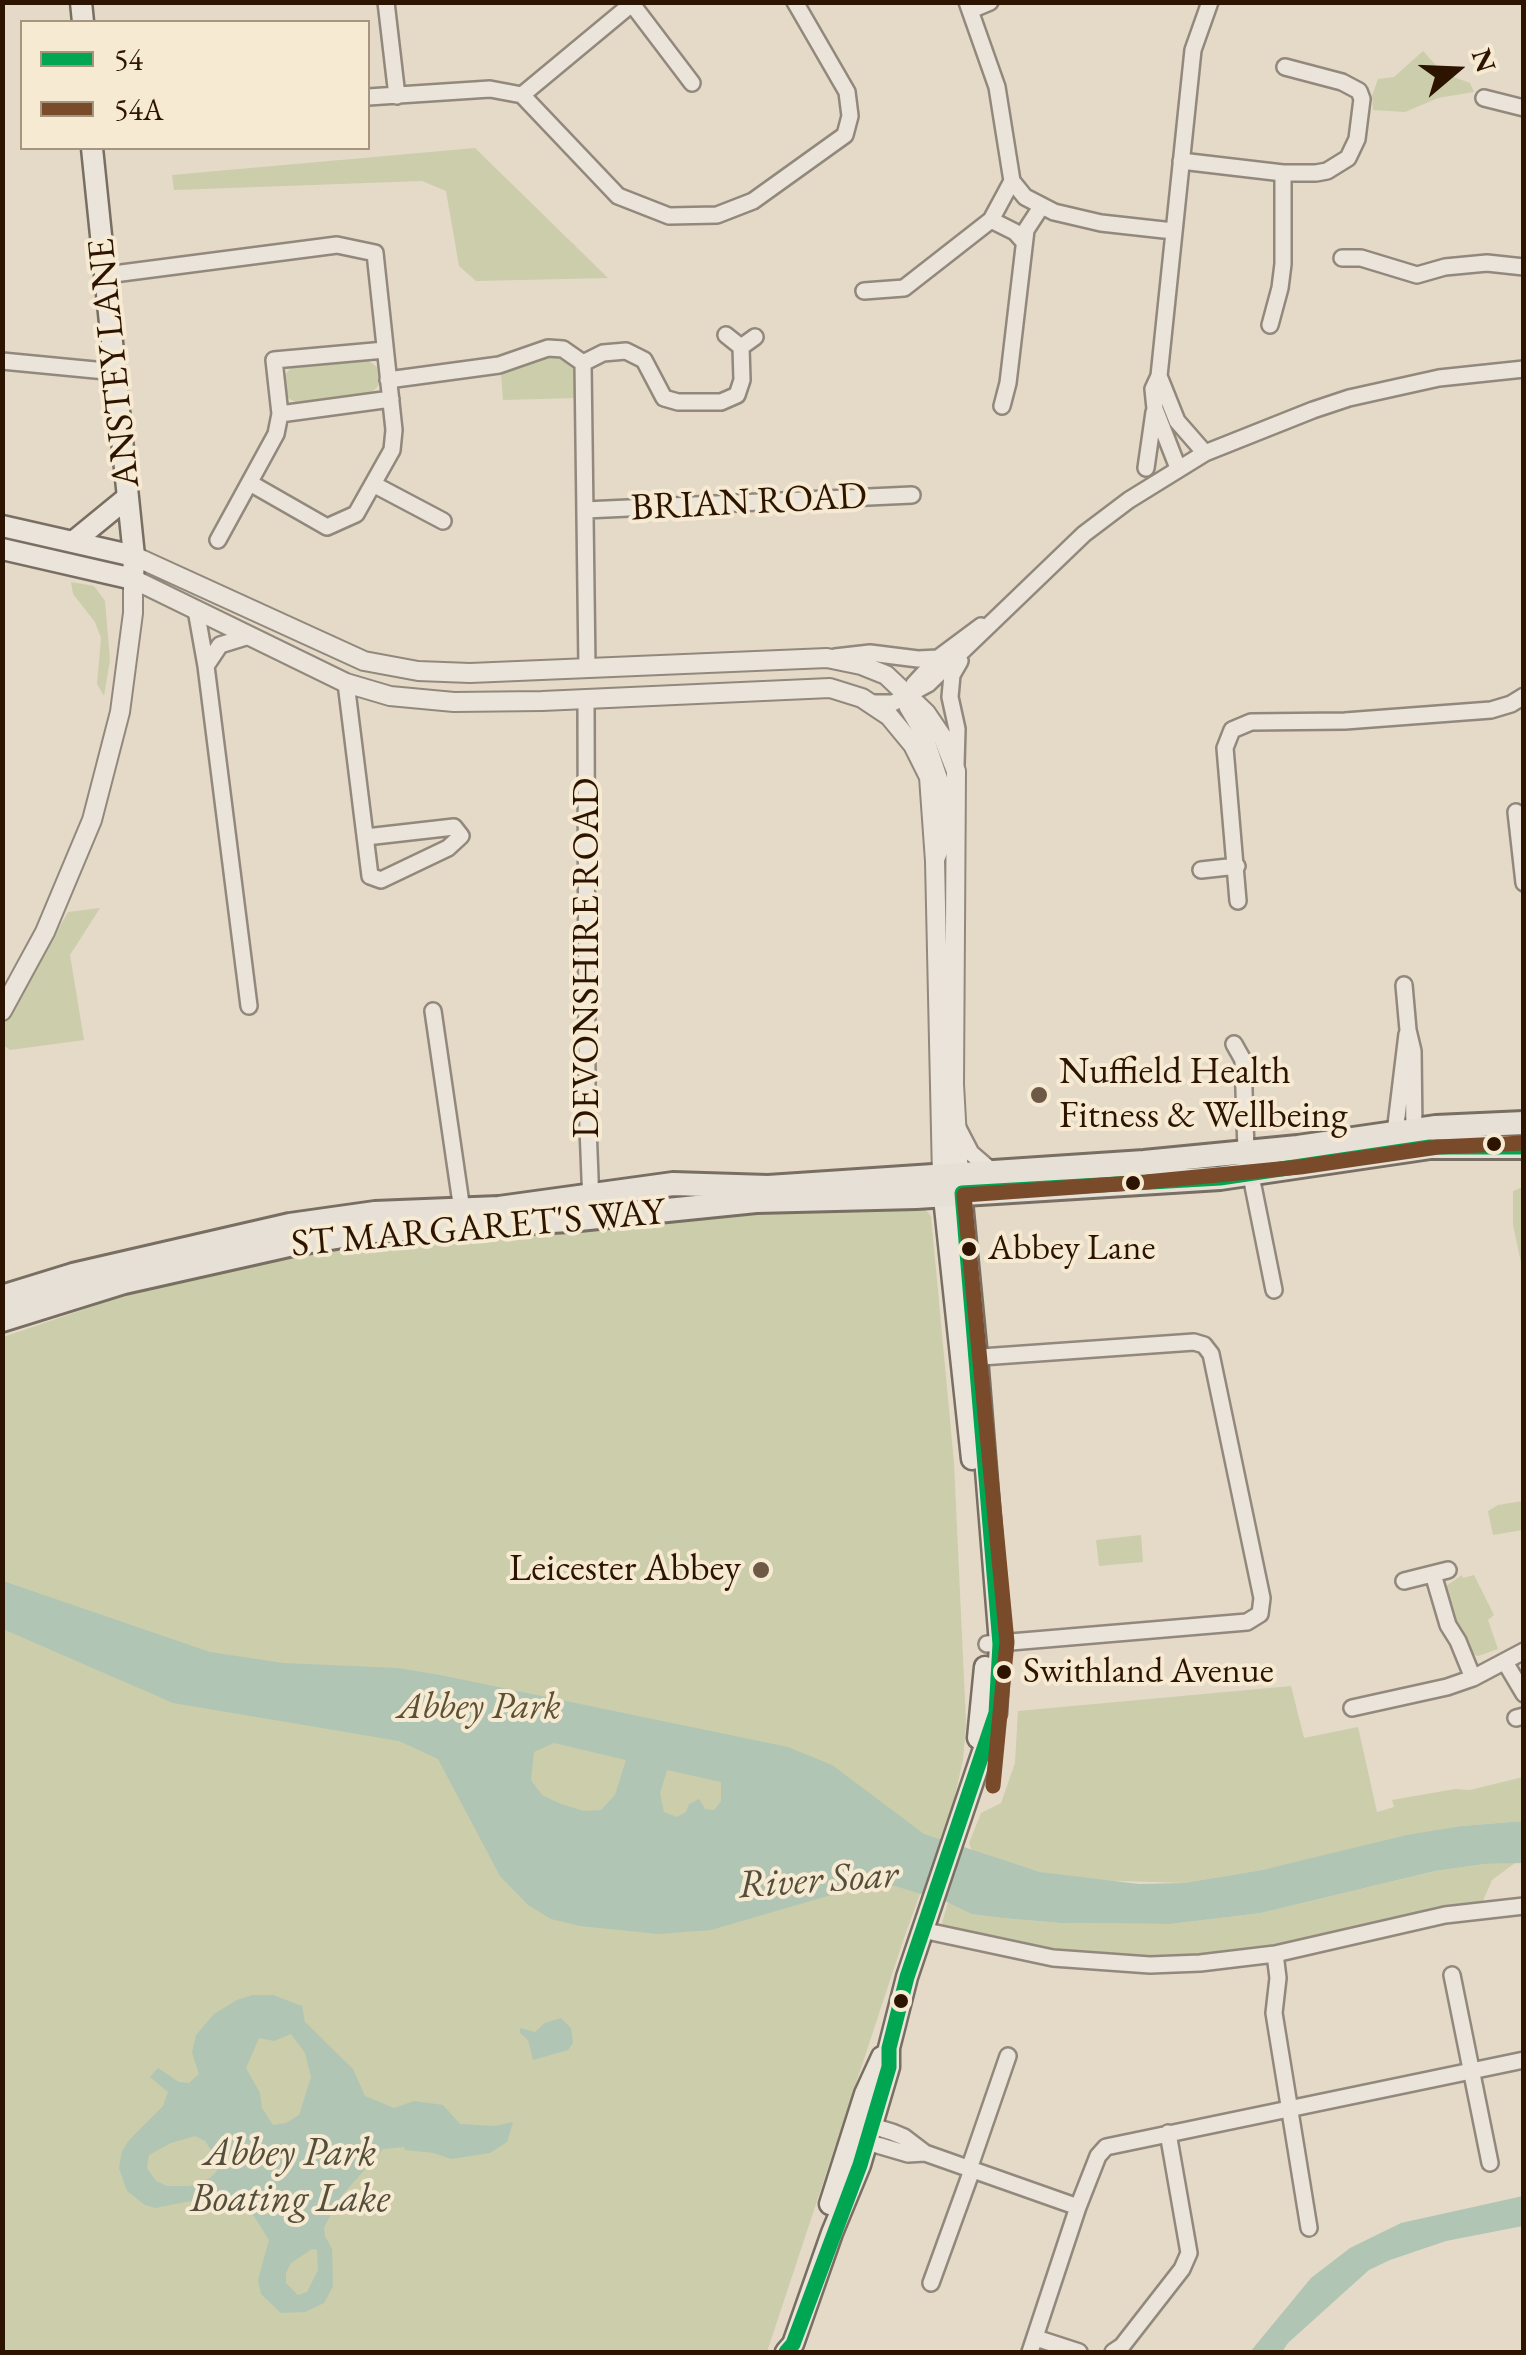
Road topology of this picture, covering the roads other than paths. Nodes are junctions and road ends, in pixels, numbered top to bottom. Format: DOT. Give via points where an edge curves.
graph roads {
  1 [pos="386,2"];
  2 [pos="795,2"];
  3 [pos="990,2"];
  4 [pos="1210,2"];
  5 [pos="633,3"];
  6 [pos="969,6"];
  7 [pos="1285,67"];
  8 [pos="692,82"];
  9 [pos="522,95"];
  10 [pos="397,96"];
  11 [pos="370,97"];
  12 [pos="1484,98"];
  13 [pos="1524,108"];
  14 [pos="92,150"];
  15 [pos="1180,161"];
  16 [pos="1283,173"];
  17 [pos="1012,181"];
  18 [pos="1041,208"];
  19 [pos="991,220"];
  20 [pos="1173,231"];
  21 [pos="1024,242"];
  22 [pos="1342,258"];
  23 [pos="1524,267"];
  24 [pos="106,275"];
  25 [pos="864,292"];
  26 [pos="1270,324"];
  27 [pos="726,336"];
  28 [pos="385,350"];
  29 [pos="2,361"];
  30 [pos="583,363"];
  31 [pos="1524,370"];
  32 [pos="116,372"];
  33 [pos="1159,376"];
  34 [pos="388,380"];
  35 [pos="390,399"];
  36 [pos="1002,406"];
  37 [pos="1155,409"];
  38 [pos="280,414"];
  39 [pos="1205,454"];
  40 [pos="1146,468"];
  41 [pos="1178,468"];
  42 [pos="250,483"];
  43 [pos="373,484"];
  44 [pos="912,496"];
  45 [pos="128,497"];
  46 [pos="585,510"];
  47 [pos="444,520"];
  48 [pos="2,526"];
  49 [pos="218,540"];
  50 [pos="73,542"];
  51 [pos="2,549"];
  52 [pos="134,556"];
  53 [pos="134,578"];
  54 [pos="196,610"];
  55 [pos="994,620"];
  56 [pos="249,636"];
  57 [pos="967,649"];
  58 [pos="826,658"];
  59 [pos="938,658"];
  60 [pos="206,666"];
  61 [pos="587,668"];
  62 [pos="346,683"];
  63 [pos="909,696"];
  64 [pos="1524,696"];
  65 [pos="586,699"];
  66 [pos="870,703"];
  67 [pos="956,771"];
  68 [pos="1516,812"];
  69 [pos="366,837"];
  70 [pos="935,861"];
  71 [pos="1238,866"];
  72 [pos="1201,870"];
  73 [pos="1524,883"];
  74 [pos="1238,901"];
  75 [pos="945,937"];
  76 [pos="1404,985"];
  77 [pos="249,1006"];
  78 [pos="2,1011"];
  79 [pos="433,1012"];
  80 [pos="1234,1044"];
  81 [pos="956,1125"];
  82 [pos="1524,1126"];
  83 [pos="1412,1137"];
  84 [pos="1524,1146"];
  85 [pos="1247,1163"];
  86 [pos="993,1172"];
  87 [pos="951,1185"];
  88 [pos="591,1206"];
  89 [pos="463,1219"];
  90 [pos="1274,1290"];
  91 [pos="2,1297"];
  92 [pos="2,1320"];
  93 [pos="970,1358"];
  94 [pos="1404,1581"];
  95 [pos="994,1644"];
  96 [pos="1524,1650"];
  97 [pos="1505,1662"];
  98 [pos="1472,1678"];
  99 [pos="1524,1694"];
  100 [pos="1352,1708"];
  101 [pos="1524,1906"];
  102 [pos="925,1920"];
  103 [pos="1275,1954"];
  104 [pos="1452,1976"];
  105 [pos="1008,2056"];
  106 [pos="1524,2060"];
  107 [pos="1471,2070"];
  108 [pos="1290,2108"];
  109 [pos="864,2132"];
  110 [pos="1168,2133"];
  111 [pos="1490,2163"];
  112 [pos="970,2170"];
  113 [pos="1078,2207"];
  114 [pos="1310,2228"];
  115 [pos="931,2283"];
  116 [pos="1033,2345"];
  117 [pos="784,2352"];
  118 [pos="1079,2352"];
  119 [pos="1113,2352"];
  1 -- 10 [label="street"];
  2 -- 9 [label="street" via="847,92 845,136 752,201 717,214 669,216 618,196"];
  3 -- 6 [label="street"];
  4 -- 15 [label="street" via="1193,50"];
  5 -- 8 [label="street"];
  5 -- 9 [label="street"];
  6 -- 17 [label="street" via="996,87"];
  7 -- 16 [label="street" via="1352,86 1362,98 1348,158 1327,171"];
  9 -- 10 [label="street" via="490,89"];
  10 -- 11 [label="street"];
  12 -- 13 [label="street"];
  14 -- 24 [label="main road, ANSTEY LANE"];
  15 -- 16 [label="street"];
  15 -- 20 [label="street"];
  16 -- 26 [label="street" via="1283,264"];
  17 -- 18 [label="street"];
  17 -- 19 [label="street"];
  18 -- 20 [label="street"];
  18 -- 21 [label="street"];
  19 -- 21 [label="street"];
  19 -- 25 [label="street" via="904,288"];
  20 -- 33 [label="street"];
  21 -- 36 [label="street"];
  22 -- 23 [label="street" via="1417,276 1487,262"];
  24 -- 28 [label="street" via="337,245 375,253"];
  24 -- 32 [label="main road, ANSTEY LANE"];
  27 -- 30 [label="street" via="748,342 737,395 721,402 664,398 644,360 626,351"];
  28 -- 34 [label="street"];
  28 -- 38 [label="street" via="274,360"];
  29 -- 32 [label="street"];
  30 -- 34 [label="street" via="548,348 499,366"];
  30 -- 46 [label="street"];
  31 -- 39 [label="street" via="1364,394"];
  32 -- 45 [label="main road, ANSTEY LANE"];
  33 -- 37 [label="street"];
  33 -- 39 [label="street" via="1177,421"];
  34 -- 35 [label="street"];
  35 -- 38 [label="street"];
  35 -- 43 [label="street" via="392,450"];
  37 -- 40 [label="street"];
  37 -- 41 [label="street"];
  38 -- 42 [label="street"];
  39 -- 41 [label="street"];
  41 -- 55 [label="street" via="1084,534"];
  42 -- 43 [label="street" via="327,528 356,514"];
  42 -- 49 [label="street"];
  43 -- 47 [label="street"];
  44 -- 46 [label="street, BRIAN ROAD"];
  45 -- 50 [label="main road"];
  45 -- 52 [label="main road, ANSTEY LANE"];
  46 -- 61 [label="street"];
  48 -- 50 [label="main road"];
  50 -- 52 [label="main road"];
  51 -- 53 [label="main road"];
  52 -- 53 [label="main road, ANSTEY LANE"];
  52 -- 61 [label="street" via="364,661 470,673"];
  53 -- 54 [label="street"];
  53 -- 78 [label="street" via="123,694 92,820 45,932"];
  54 -- 56 [label="street"];
  54 -- 60 [label="street"];
  55 -- 57 [label="street"];
  55 -- 59 [label="street"];
  56 -- 60 [label="street" via="220,645"];
  56 -- 62 [label="street"];
  57 -- 63 [label="street"];
  57 -- 67 [label="street" via="952,675 950,697"];
  58 -- 59 [label="street"];
  58 -- 61 [label="street"];
  58 -- 63 [label="street" via="886,676"];
  59 -- 63 [label="street"];
  60 -- 77 [label="street"];
  61 -- 65 [label="street"];
  62 -- 65 [label="street" via="390,696 454,702"];
  62 -- 69 [label="street"];
  63 -- 66 [label="street"];
  63 -- 67 [label="street" via="943,738"];
  63 -- 70 [label="street" via="910,716 942,786 942,846"];
  64 -- 71 [label="street" via="1491,710 1240,725 1225,748"];
  65 -- 66 [label="street" via="830,688"];
  65 -- 88 [label="street, DEVONSHIRE ROAD"];
  66 -- 70 [label="street" via="906,736 930,777"];
  67 -- 75 [label="street"];
  68 -- 73 [label="street"];
  69 -- 69 [label="street" via="454,827 461,836 381,880 370,876"];
  70 -- 75 [label="street"];
  71 -- 72 [label="street"];
  71 -- 74 [label="street"];
  75 -- 81 [label="street"];
  75 -- 87 [label="street"];
  76 -- 83 [label="street" via="1408,1030 1398,1087"];
  79 -- 89 [label="street"];
  80 -- 85 [label="street" via="1243,1060"];
  81 -- 86 [label="street" via="971,1153"];
  81 -- 87 [label="street"];
  82 -- 83 [label="main road"];
  83 -- 84 [label="main road"];
  83 -- 85 [label="main road"];
  83 -- 85 [label="main road" via="1382,1155"];
  85 -- 86 [label="main road"];
  85 -- 87 [label="main road"];
  85 -- 90 [label="street"];
  86 -- 87 [label="main road"];
  87 -- 88 [label="main road, ST MARGARET'S WAY" via="694,1208"];
  87 -- 88 [label="main road, ST MARGARET'S WAY" via="674,1184"];
  87 -- 93 [label="main road"];
  88 -- 89 [label="main road, ST MARGARET'S WAY"];
  89 -- 91 [label="main road, ST MARGARET'S WAY" via="374,1214 290,1226"];
  89 -- 92 [label="main road, ST MARGARET'S WAY" via="293,1244 124,1282"];
  93 -- 95 [label="main road"];
  93 -- 95 [label="street" via="1194,1342 1208,1349 1262,1598 1260,1614 1247,1622"];
  94 -- 98 [label="street" via="1440,1572 1448,1624"];
  95 -- 102 [label="main road" via="973,1784"];
  96 -- 97 [label="street"];
  97 -- 98 [label="street"];
  97 -- 99 [label="street"];
  98 -- 100 [label="street"];
  101 -- 103 [label="street" via="1445,1915"];
  102 -- 103 [label="street" via="1044,1956 1104,1963 1200,1963"];
  102 -- 109 [label="main road" via="889,2067"];
  103 -- 108 [label="street" via="1274,2013"];
  104 -- 107 [label="street"];
  105 -- 112 [label="street"];
  106 -- 107 [label="street"];
  107 -- 108 [label="street"];
  107 -- 111 [label="street"];
  108 -- 110 [label="street"];
  108 -- 114 [label="street"];
  109 -- 112 [label="street" via="904,2137 924,2153"];
  109 -- 117 [label="main road" via="793,2344"];
  110 -- 113 [label="street" via="1106,2147"];
  110 -- 119 [label="street" via="1187,2261"];
  112 -- 113 [label="street"];
  112 -- 115 [label="street"];
  113 -- 116 [label="street"];
  116 -- 118 [label="street"];
}
